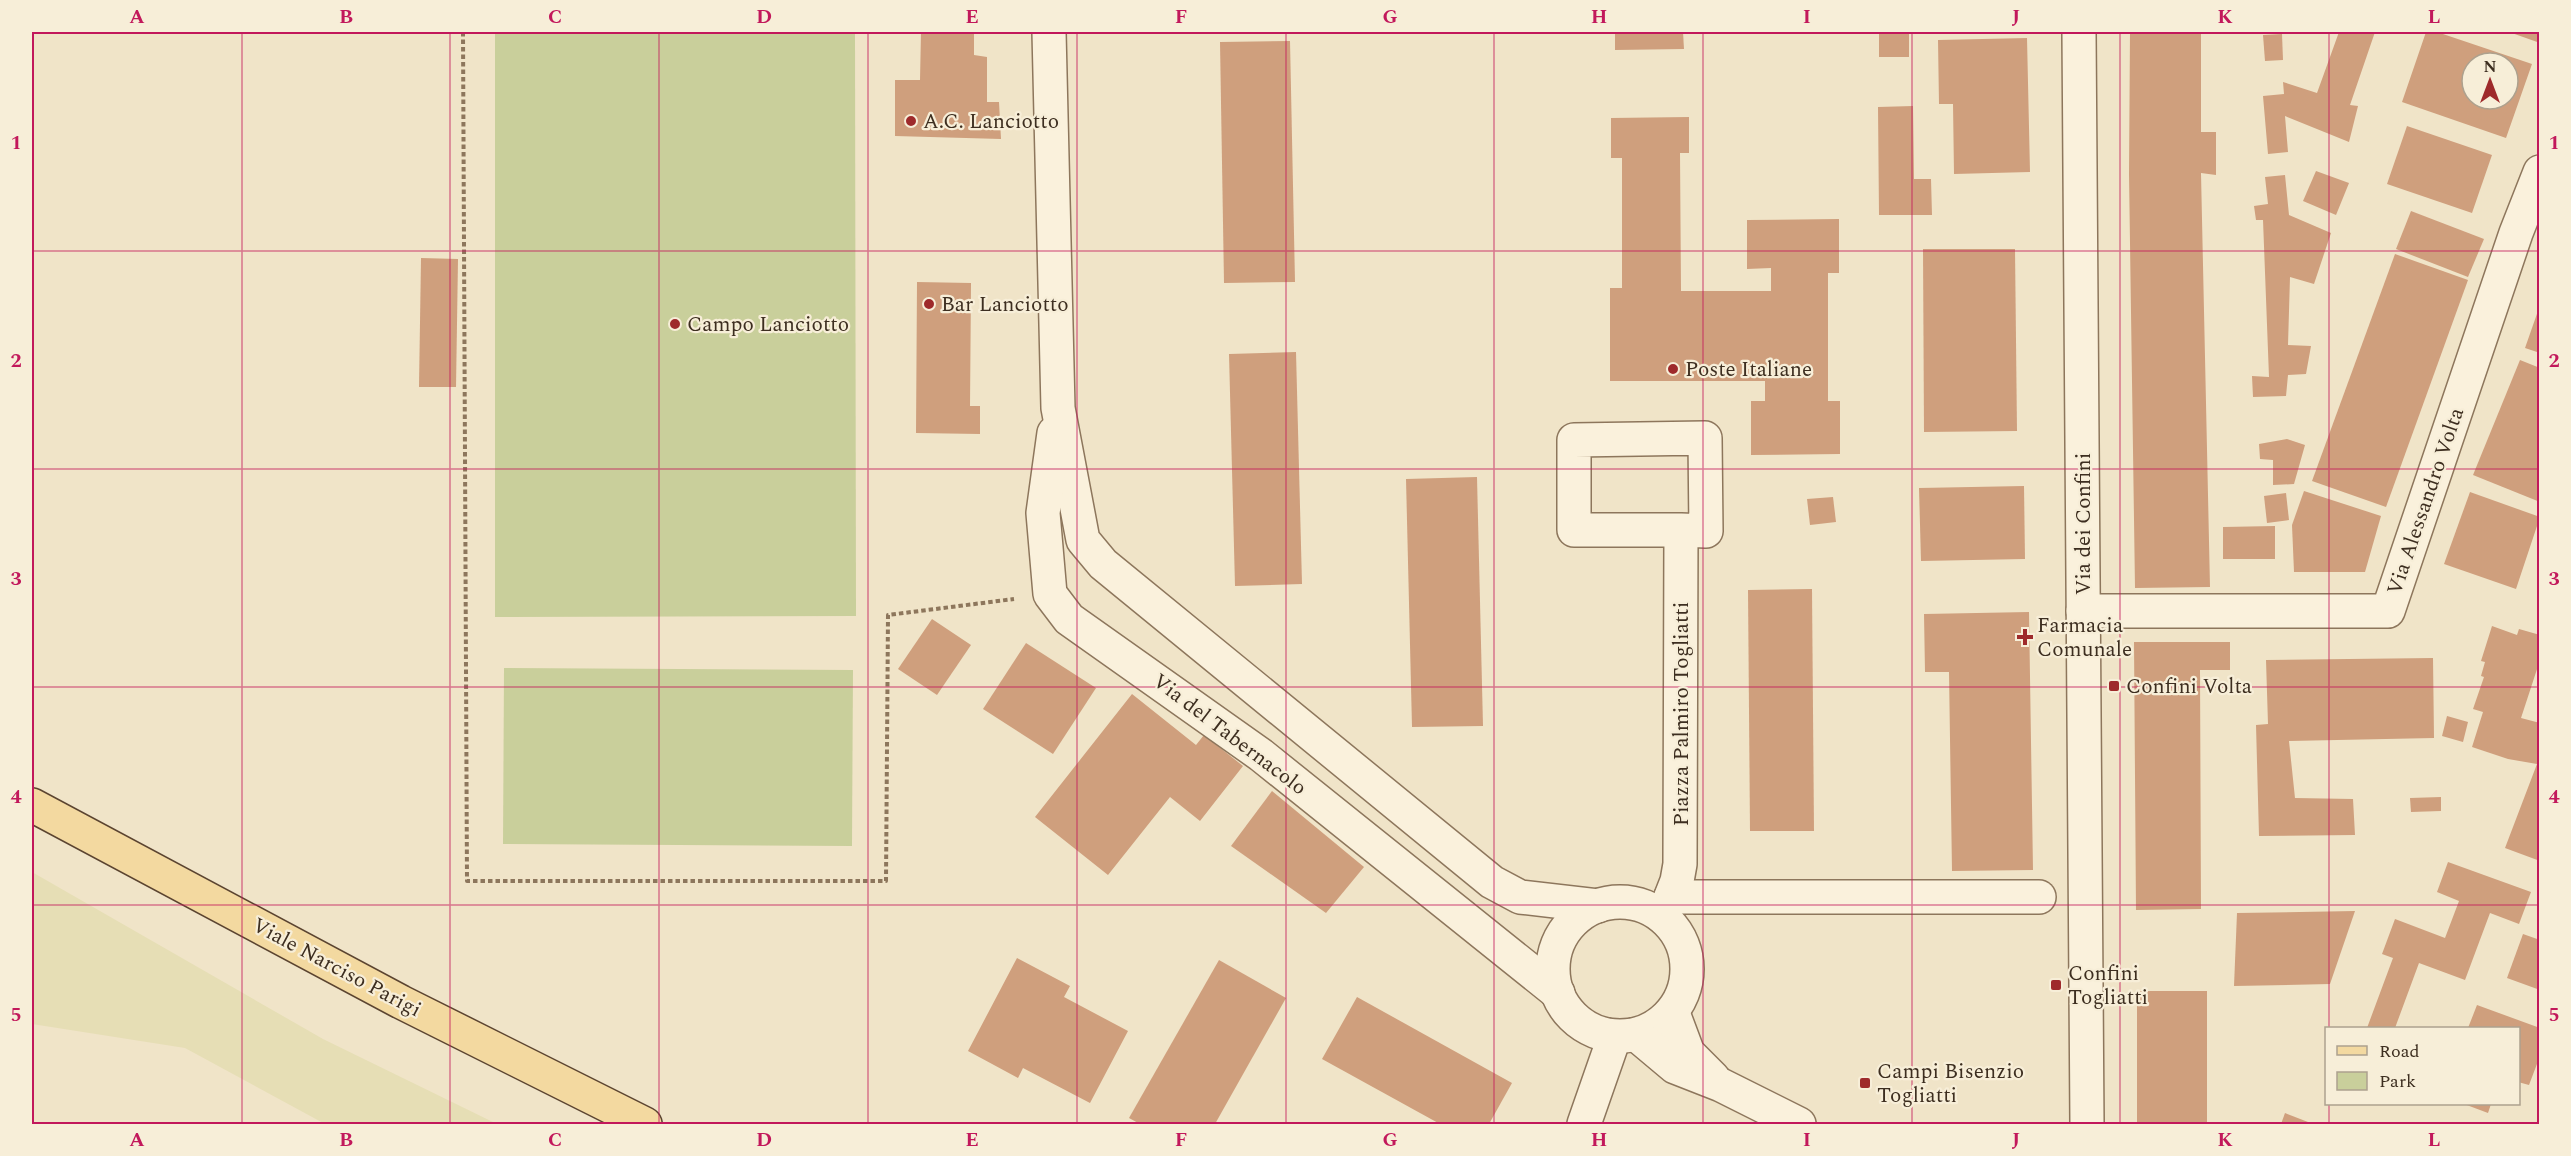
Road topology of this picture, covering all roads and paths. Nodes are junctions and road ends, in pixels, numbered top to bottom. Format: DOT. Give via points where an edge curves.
graph roads {
  1 [pos="463,32"];
  2 [pos="1049,32"];
  3 [pos="2079,32"];
  4 [pos="2540,172"];
  5 [pos="1058,408"];
  6 [pos="1681,530"];
  7 [pos="1050,594"];
  8 [pos="2084,611"];
  9 [pos="32,806"];
  10 [pos="2039,897"];
  11 [pos="1598,906"];
  12 [pos="1667,907"];
  13 [pos="1558,993"];
  14 [pos="1672,1013"];
  15 [pos="1626,1037"];
  16 [pos="1721,1085"];
  17 [pos="645,1125"];
  18 [pos="1584,1125"];
  19 [pos="1799,1125"];
  20 [pos="2087,1125"];
  1 -- 7 [label="path" via="467,881 886,881 888,615"];
  2 -- 5 [label="street"];
  3 -- 8 [label="street, Via dei Confini"];
  4 -- 8 [label="street, Via Alessandro Volta" via="2388,611"];
  5 -- 7 [label="street" via="1043,513"];
  5 -- 11 [label="street" via="1081,533 1102,564 1492,882 1520,897"];
  6 -- 6 [label="street" via="1706,531 1704,438 1574,440 1575,530"];
  6 -- 12 [label="street, Piazza Palmiro Togliatti" via="1680,841 1678,872"];
  7 -- 13 [label="street, Via del Tabernacolo" via="1069,619 1261,755"];
  8 -- 20 [label="street, Via dei Confini"];
  9 -- 17 [label="main road, Viale Narciso Parigi" via="401,1002"];
  10 -- 12 [label="street"];
  11 -- 12 [label="street" via="1628,903"];
  11 -- 13 [label="street" via="1571,922 1560,937 1553,967"];
  12 -- 14 [label="street" via="1686,963 1683,992"];
  13 -- 15 [label="street" via="1565,1006 1587,1026"];
  14 -- 15 [label="street"];
  14 -- 16 [label="street" via="1688,1053"];
  15 -- 16 [label="street" via="1675,1067"];
  15 -- 18 [label="street"];
  16 -- 19 [label="street"];
}
